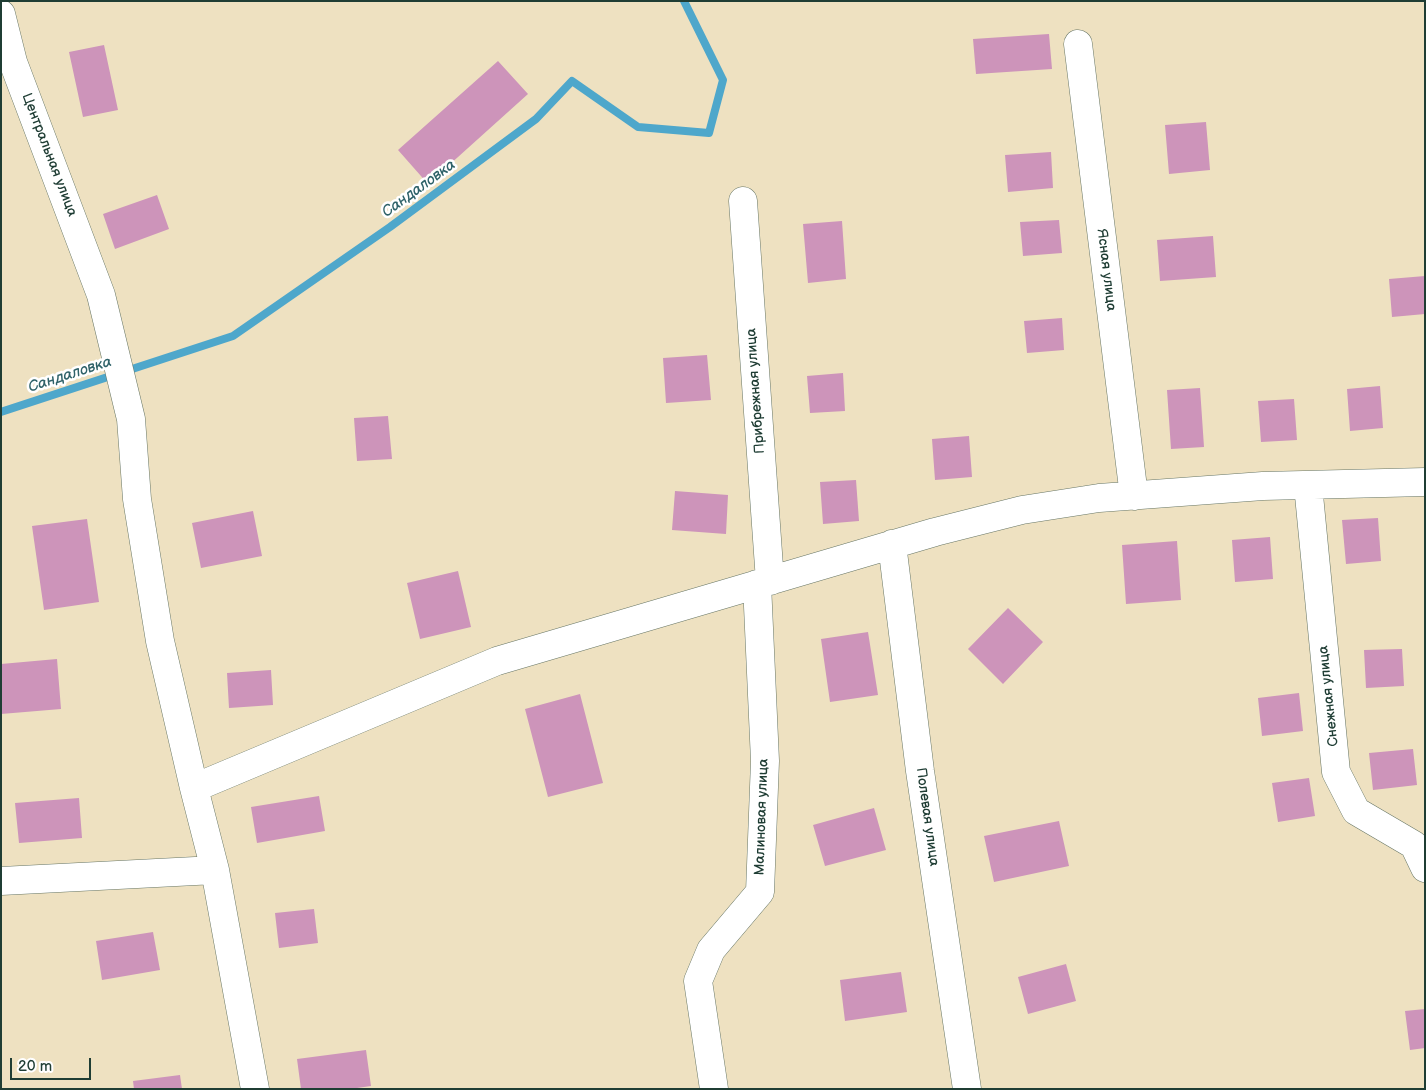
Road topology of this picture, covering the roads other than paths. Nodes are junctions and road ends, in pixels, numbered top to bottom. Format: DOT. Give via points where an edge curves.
graph roads {
  1 [pos="1,14"];
  2 [pos="1078,44"];
  3 [pos="743,201"];
  4 [pos="1425,482"];
  5 [pos="1308,485"];
  6 [pos="1134,496"];
  7 [pos="892,544"];
  8 [pos="763,583"];
  9 [pos="194,788"];
  10 [pos="1425,868"];
  11 [pos="216,870"];
  12 [pos="1,881"];
  13 [pos="255,1089"];
  14 [pos="714,1089"];
  15 [pos="967,1089"];
  1 -- 9 [label="street, Центральная улица" via="13,62 101,295 131,419 137,498 160,641"];
  2 -- 6 [label="street, Ясная улица"];
  3 -- 8 [label="street, Прибрежная улица"];
  4 -- 5 [label="street"];
  5 -- 6 [label="street"];
  5 -- 10 [label="street, Снежная улица" via="1336,772 1356,811 1414,845"];
  6 -- 7 [label="street" via="1022,510"];
  7 -- 8 [label="street"];
  7 -- 15 [label="street, Полевая улица" via="920,771"];
  8 -- 9 [label="street" via="497,661"];
  8 -- 14 [label="street, Малиновая улица" via="765,760 760,892 711,950 698,981"];
  9 -- 11 [label="street, Центральная улица"];
  11 -- 12 [label="street"];
  11 -- 13 [label="street, Центральная улица"];
}
